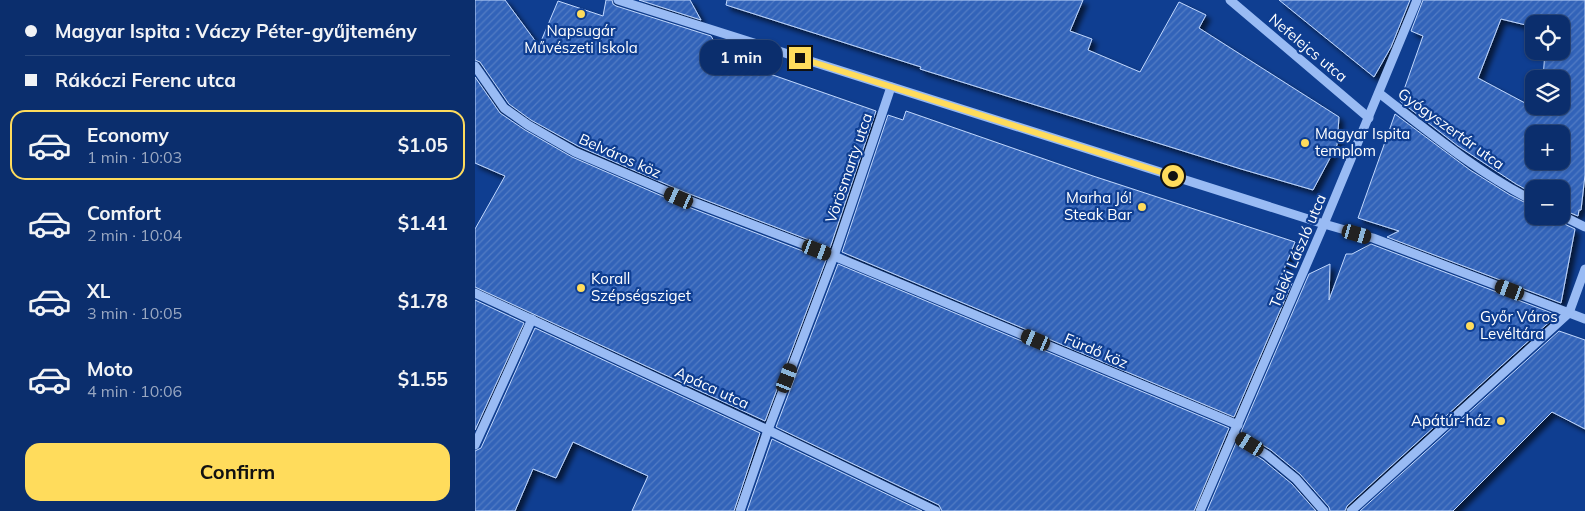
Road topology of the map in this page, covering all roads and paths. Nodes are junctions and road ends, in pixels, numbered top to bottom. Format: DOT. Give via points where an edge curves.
graph roads {
  1 [pos="618,0"];
  2 [pos="1230,0"];
  3 [pos="1417,0"];
  4 [pos="475,66"];
  5 [pos="891,87"];
  6 [pos="1379,94"];
  7 [pos="1369,118"];
  8 [pos="1525,196"];
  9 [pos="1570,220"];
  10 [pos="1324,224"];
  11 [pos="1585,227"];
  12 [pos="834,256"];
  13 [pos="1585,269"];
  14 [pos="475,293"];
  15 [pos="1569,313"];
  16 [pos="532,319"];
  17 [pos="1585,319"];
  18 [pos="1238,425"];
  19 [pos="768,430"];
  20 [pos="1233,434"];
  21 [pos="475,446"];
  22 [pos="740,511"];
  23 [pos="936,511"];
  24 [pos="1200,511"];
  25 [pos="1324,511"];
  26 [pos="1351,511"];
  1 -- 5 [label="street"];
  2 -- 7 [label="street, Nefelejcs utca"];
  3 -- 6 [label="street, Teleki László utca"];
  4 -- 12 [label="street, Belváros köz" via="505,108 575,152 679,198"];
  5 -- 10 [label="street"];
  5 -- 12 [label="street, Vörösmarty utca"];
  6 -- 7 [label="street, Teleki László utca"];
  6 -- 8 [label="street, Gyógyszertár utca" via="1453,150"];
  7 -- 10 [label="street, Teleki László utca"];
  9 -- 11 [label="street"];
  10 -- 15 [label="street" via="1373,238"];
  10 -- 18 [label="street, Teleki László utca"];
  12 -- 18 [label="street, Fürdő köz"];
  12 -- 19 [label="street, Vörösmarty utca"];
  13 -- 15 [label="street"];
  14 -- 16 [label="street, Apáca utca"];
  15 -- 17 [label="street"];
  15 -- 26 [label="street"];
  16 -- 19 [label="street, Apáca utca"];
  16 -- 21 [label="street"];
  18 -- 20 [label="street, Teleki László utca"];
  19 -- 22 [label="street, Vörösmarty utca"];
  19 -- 23 [label="street, Apáca utca"];
  20 -- 24 [label="street, Teleki László utca"];
  20 -- 25 [label="street" via="1267,455"];
}
